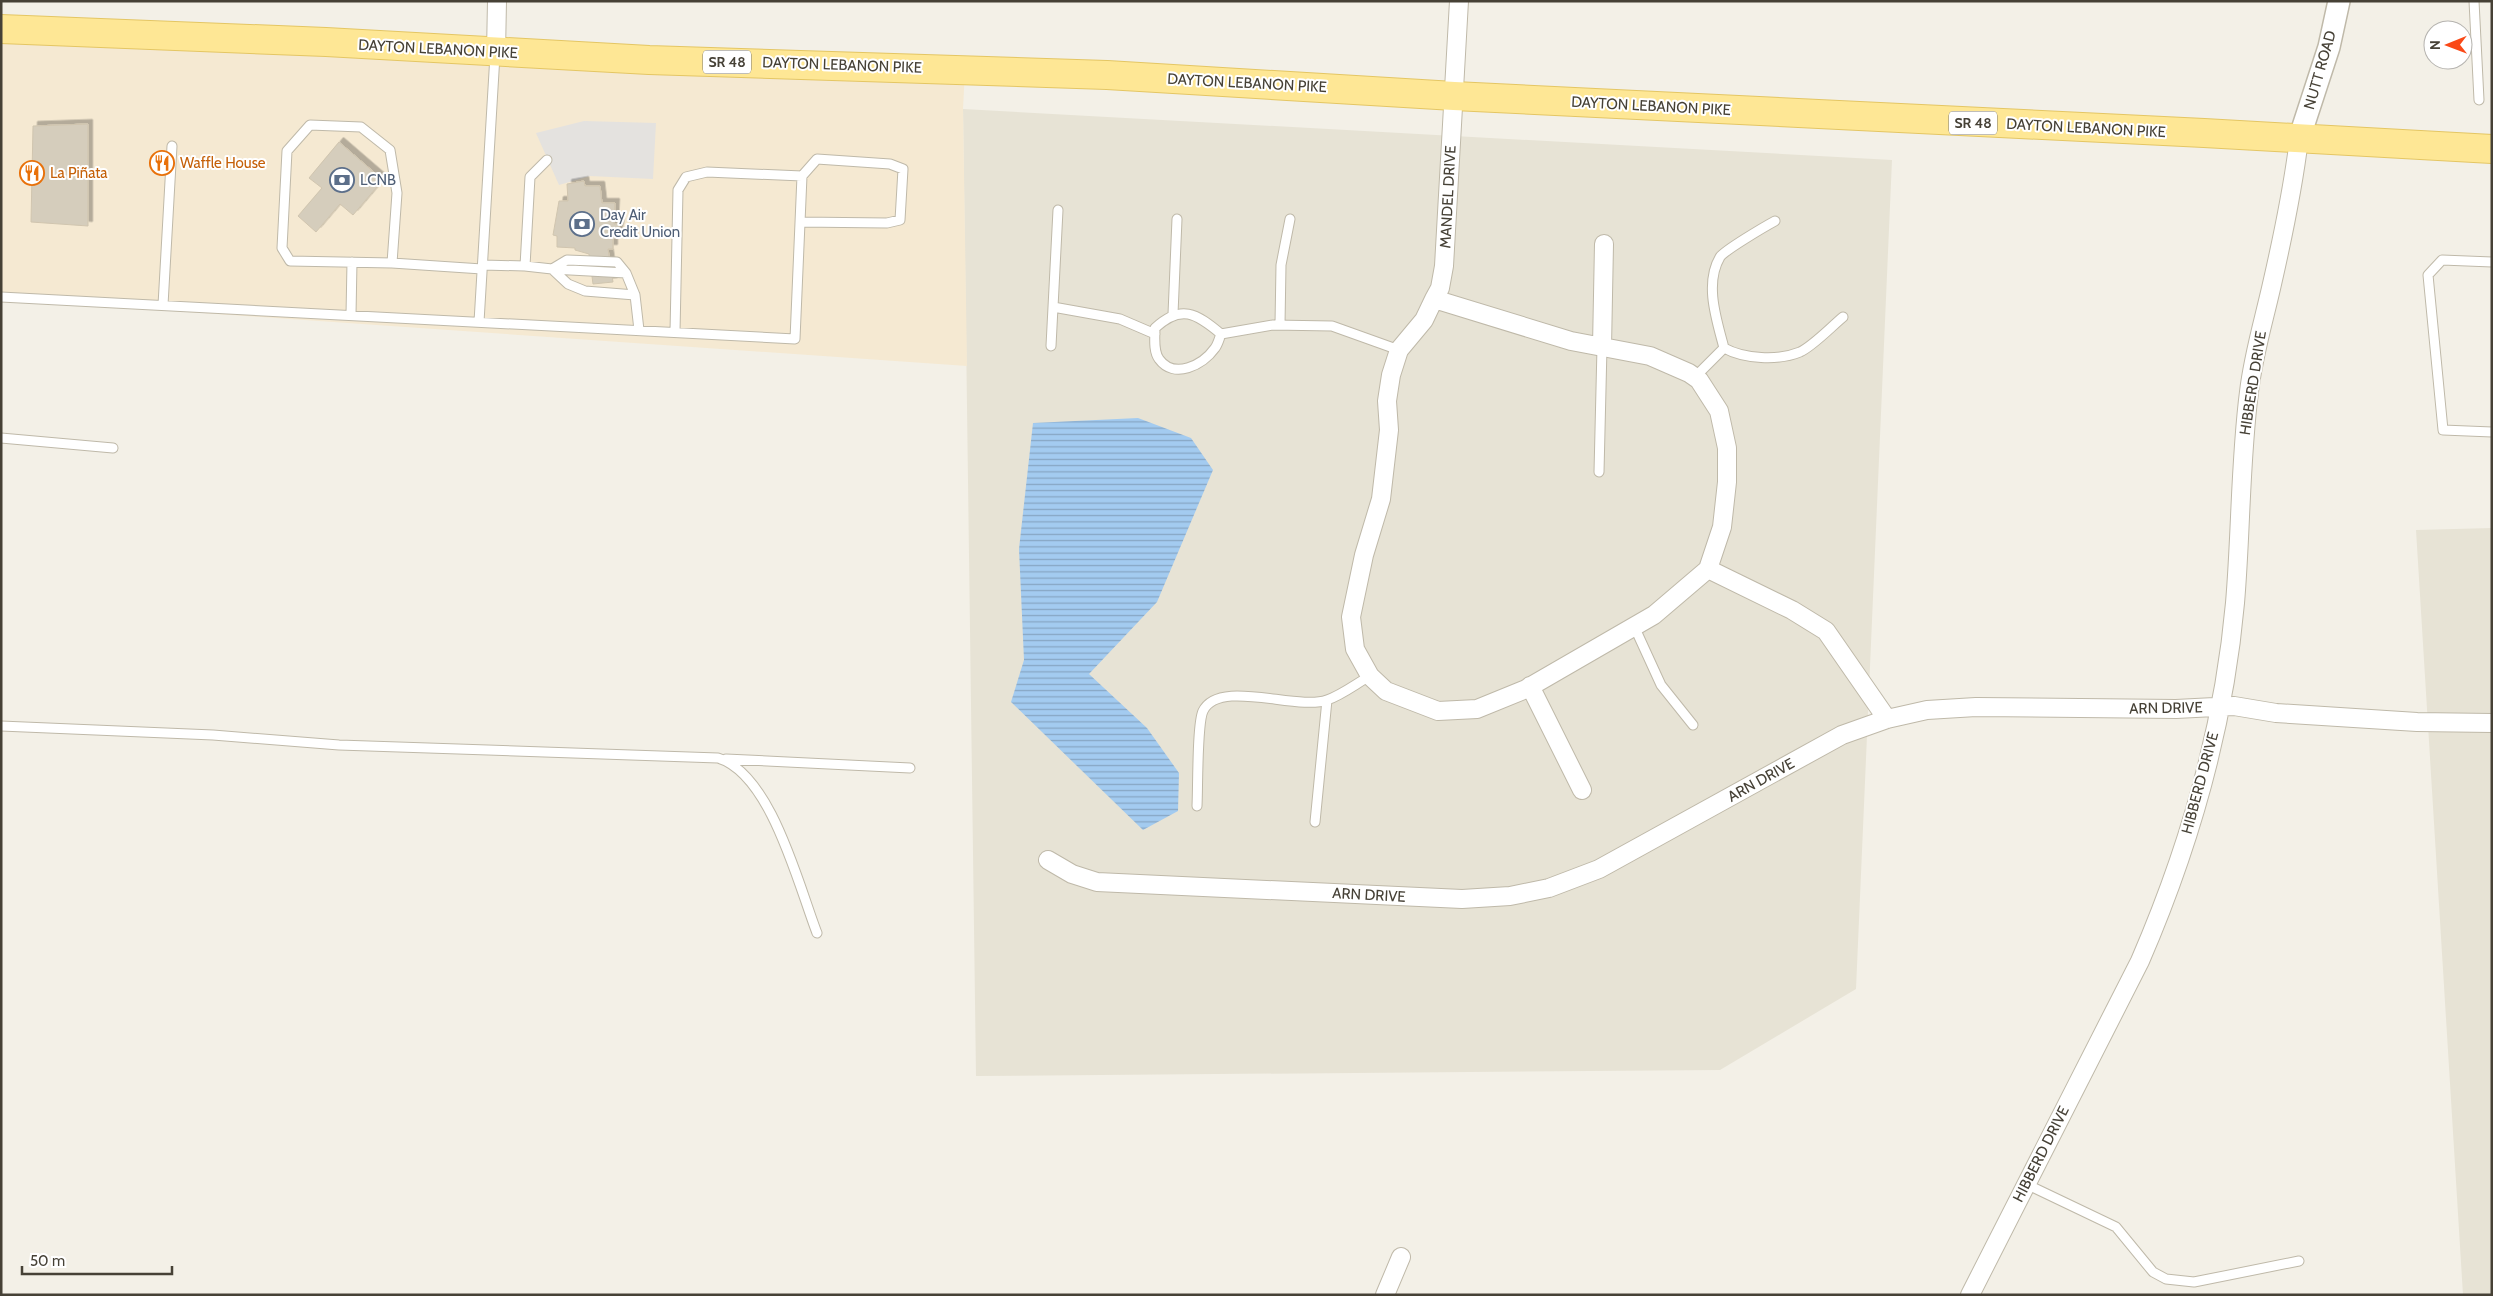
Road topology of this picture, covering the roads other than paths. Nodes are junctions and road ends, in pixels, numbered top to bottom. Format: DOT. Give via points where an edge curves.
graph roads {
  1 [pos="497,1"];
  2 [pos="1459,1"];
  3 [pos="2339,1"];
  4 [pos="2474,1"];
  5 [pos="1,29"];
  6 [pos="496,52"];
  7 [pos="1454,96"];
  8 [pos="2479,100"];
  9 [pos="2299,139"];
  10 [pos="172,146"];
  11 [pos="2492,150"];
  12 [pos="547,160"];
  13 [pos="802,176"];
  14 [pos="1058,210"];
  15 [pos="1177,219"];
  16 [pos="1290,219"];
  17 [pos="1775,221"];
  18 [pos="800,222"];
  19 [pos="1604,244"];
  20 [pos="352,262"];
  21 [pos="2492,262"];
  22 [pos="392,263"];
  23 [pos="525,266"];
  24 [pos="482,267"];
  25 [pos="552,269"];
  26 [pos="635,295"];
  27 [pos="1,297"];
  28 [pos="1434,299"];
  29 [pos="163,305"];
  30 [pos="1053,307"];
  31 [pos="1173,314"];
  32 [pos="351,315"];
  33 [pos="1843,317"];
  34 [pos="479,322"];
  35 [pos="1280,324"];
  36 [pos="639,330"];
  37 [pos="675,332"];
  38 [pos="1155,334"];
  39 [pos="1221,334"];
  40 [pos="1051,346"];
  41 [pos="1602,347"];
  42 [pos="1724,348"];
  43 [pos="1400,350"];
  44 [pos="1695,377"];
  45 [pos="2492,432"];
  46 [pos="1,438"];
  47 [pos="113,448"];
  48 [pos="1599,472"];
  49 [pos="1708,568"];
  50 [pos="1634,626"];
  51 [pos="1370,676"];
  52 [pos="1530,686"];
  53 [pos="1327,700"];
  54 [pos="2219,706"];
  55 [pos="1887,718"];
  56 [pos="2492,723"];
  57 [pos="1693,724"];
  58 [pos="1,726"];
  59 [pos="721,759"];
  60 [pos="910,768"];
  61 [pos="1582,790"];
  62 [pos="1198,806"];
  63 [pos="1315,822"];
  64 [pos="1048,860"];
  65 [pos="817,933"];
  66 [pos="2026,1184"];
  67 [pos="1401,1257"];
  68 [pos="2299,1261"];
  69 [pos="1385,1295"];
  70 [pos="1970,1295"];
  1 -- 6 [label="street"];
  2 -- 7 [label="street, MANDEL DRIVE"];
  3 -- 9 [label="street, NUTT ROAD" via="2329,47"];
  4 -- 8 [label="lane"];
  5 -- 6 [label="main road, DAYTON LEBANON PIKE / SR 48"];
  6 -- 7 [label="main road, DAYTON LEBANON PIKE / SR 48" via="1107,75"];
  6 -- 24 [label="lane"];
  7 -- 9 [label="main road, DAYTON LEBANON PIKE / SR 48"];
  7 -- 28 [label="street, MANDEL DRIVE" via="1444,266 1440,288"];
  9 -- 11 [label="main road, DAYTON LEBANON PIKE / SR 48"];
  9 -- 54 [label="street, HIBBERD DRIVE" via="2284,228 2249,390 2235,605 2226,678"];
  10 -- 29 [label="lane"];
  12 -- 23 [label="lane" via="530,177"];
  13 -- 18 [label="lane"];
  13 -- 18 [label="lane" via="818,159 890,164 903,169 900,220 887,223"];
  13 -- 37 [label="lane" via="707,172 686,177 678,190"];
  14 -- 30 [label="lane"];
  15 -- 31 [label="lane"];
  16 -- 35 [label="lane" via="1281,265"];
  17 -- 42 [label="lane" via="1721,256 1714,276 1714,309"];
  18 -- 37 [label="lane" via="795,338"];
  19 -- 41 [label="street"];
  20 -- 22 [label="lane"];
  20 -- 22 [label="lane" via="290,261 282,248 288,151 310,125 361,127 390,150 397,193"];
  20 -- 32 [label="lane"];
  21 -- 45 [label="lane" via="2442,260 2428,275 2442,430"];
  22 -- 24 [label="lane"];
  23 -- 24 [label="lane"];
  23 -- 25 [label="lane"];
  24 -- 34 [label="lane"];
  25 -- 26 [label="lane" via="568,284 585,291"];
  25 -- 26 [label="lane" via="626,273"];
  26 -- 36 [label="lane"];
  27 -- 29 [label="lane"];
  28 -- 41 [label="street" via="1562,339"];
  28 -- 43 [label="street, MANDEL DRIVE" via="1424,320"];
  29 -- 32 [label="lane"];
  30 -- 38 [label="lane" via="1120,319"];
  30 -- 40 [label="lane"];
  31 -- 38 [label="lane" via="1155,328"];
  31 -- 39 [label="lane" via="1182,312 1196,317"];
  32 -- 34 [label="lane"];
  33 -- 42 [label="lane" via="1801,352 1757,357 1736,355"];
  34 -- 36 [label="lane"];
  35 -- 39 [label="lane"];
  35 -- 43 [label="lane" via="1332,326"];
  36 -- 37 [label="lane"];
  38 -- 39 [label="lane" via="1158,358 1174,368 1185,369 1202,362 1216,348"];
  41 -- 44 [label="street" via="1650,356"];
  41 -- 48 [label="lane"];
  42 -- 44 [label="lane"];
  43 -- 51 [label="street, MANDEL DRIVE" via="1387,401 1389,430 1381,499 1364,555 1351,617 1355,649"];
  44 -- 49 [label="street" via="1719,411 1727,448 1722,527"];
  46 -- 47 [label="lane"];
  49 -- 50 [label="street" via="1654,615"];
  49 -- 55 [label="street" via="1792,610 1826,631"];
  50 -- 52 [label="street"];
  50 -- 57 [label="lane" via="1661,685"];
  51 -- 52 [label="street" via="1386,691 1438,711 1477,709"];
  51 -- 53 [label="lane"];
  52 -- 61 [label="street"];
  53 -- 62 [label="lane" via="1284,702 1254,696 1224,696 1211,701 1203,711 1200,727"];
  53 -- 63 [label="lane"];
  54 -- 55 [label="street, ARN DRIVE" via="2176,709 1976,707 1927,710"];
  54 -- 56 [label="street, ARN DRIVE" via="2417,722"];
  54 -- 66 [label="street, HIBBERD DRIVE" via="2195,810 2162,910 2140,961"];
  55 -- 64 [label="street, ARN DRIVE" via="1842,735 1599,869 1549,888 1510,896 1462,900 1097,882 1072,874"];
  58 -- 59 [label="lane" via="213,735 339,745"];
  59 -- 60 [label="lane"];
  59 -- 65 [label="lane" via="745,773 760,793 774,819"];
  66 -- 68 [label="lane" via="2116,1227 2153,1272 2166,1279 2194,1282"];
  66 -- 70 [label="street, HIBBERD DRIVE"];
  67 -- 69 [label="street"];
}
